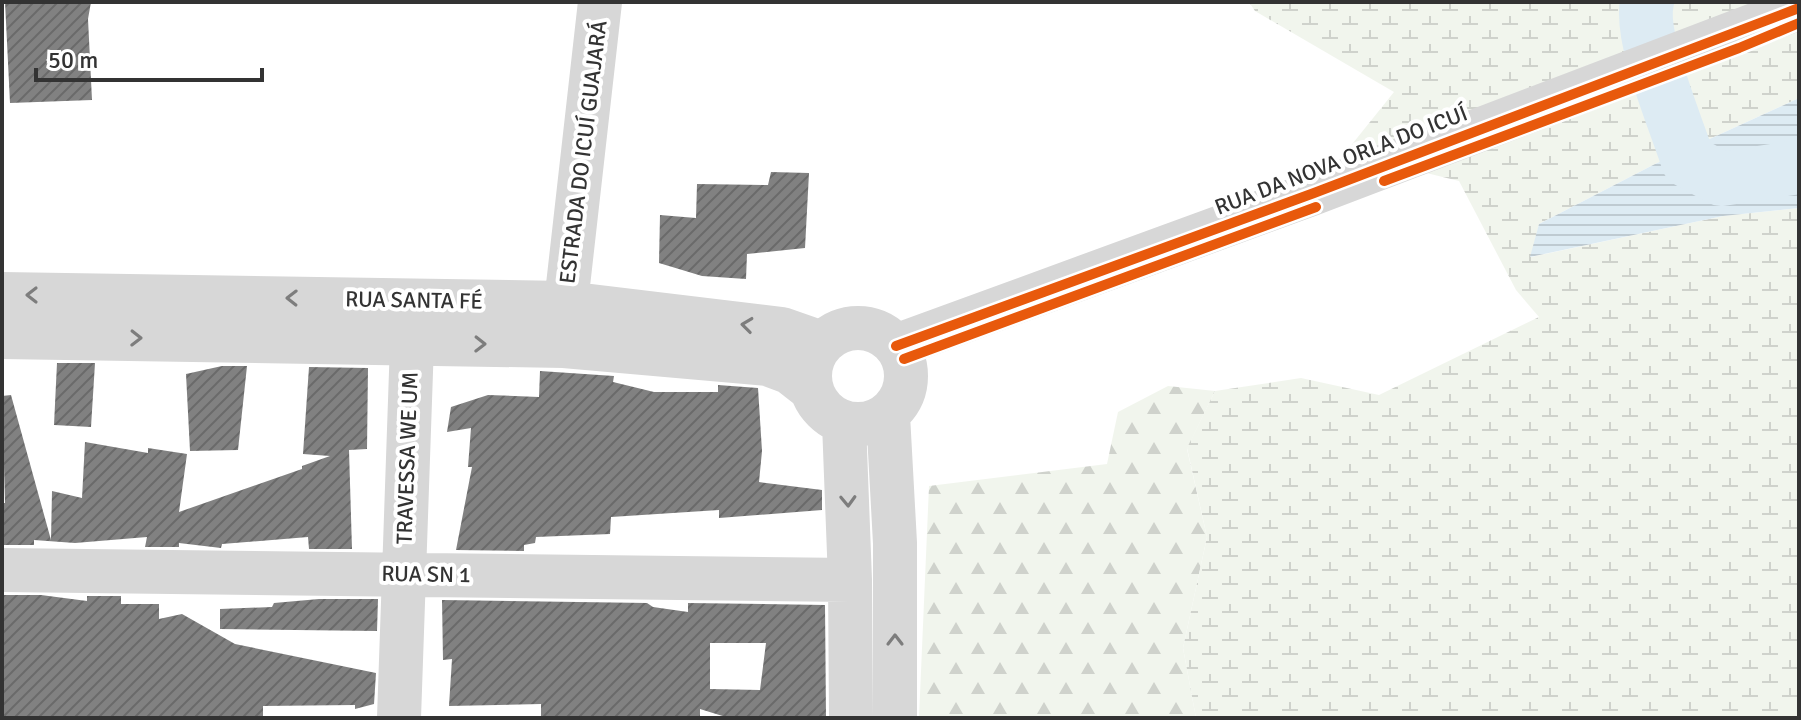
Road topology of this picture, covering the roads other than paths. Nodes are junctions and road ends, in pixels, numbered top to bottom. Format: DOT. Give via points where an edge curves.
graph roads {
  1 [pos="600,2"];
  2 [pos="1799,8"];
  3 [pos="2,294"];
  4 [pos="566,303"];
  5 [pos="81,316"];
  6 [pos="2,337"];
  7 [pos="412,343"];
  8 [pos="822,343"];
  9 [pos="564,346"];
  10 [pos="896,346"];
  11 [pos="812,390"];
  12 [pos="888,415"];
  13 [pos="844,423"];
  14 [pos="2,570"];
  15 [pos="402,573"];
  16 [pos="850,580"];
  17 [pos="399,718"];
  18 [pos="851,718"];
  19 [pos="895,718"];
  1 -- 4 [label="street, ESTRADA DO ICUÍ GUAJARÁ"];
  2 -- 10 [label="street, RUA DA NOVA ORLA DO ICUÍ"];
  5 -- 3 [label="street, RUA SANTA FÉ, one-way"];
  4 -- 5 [label="street, RUA SANTA FÉ, one-way"];
  8 -- 4 [label="street, RUA SANTA FÉ, one-way" via="782,329"];
  4 -- 9 [label="street, ESTRADA DO ICUÍ GUAJARÁ"];
  5 -- 6 [label="street, RUA SANTA FÉ"];
  5 -- 7 [label="street, RUA SANTA FÉ, one-way"];
  7 -- 9 [label="street, RUA SANTA FÉ, one-way"];
  7 -- 15 [label="street, TRAVESSA WE UM"];
  8 -- 10 [label="street" via="835,333 868,328"];
  8 -- 11 [label="street" via="813,357"];
  9 -- 11 [label="street, RUA SANTA FÉ" via="767,364 789,372"];
  10 -- 12 [label="street" via="907,374 899,403"];
  11 -- 13 [label="street" via="819,405"];
  12 -- 13 [label="street" via="860,425"];
  19 -- 12 [label="street, one-way" via="895,543"];
  13 -- 16 [label="street, one-way"];
  14 -- 15 [label="street, RUA SN 1"];
  15 -- 16 [label="street, RUA SN 1"];
  15 -- 17 [label="street, TRAVESSA WE UM"];
  16 -- 18 [label="street"];
}
